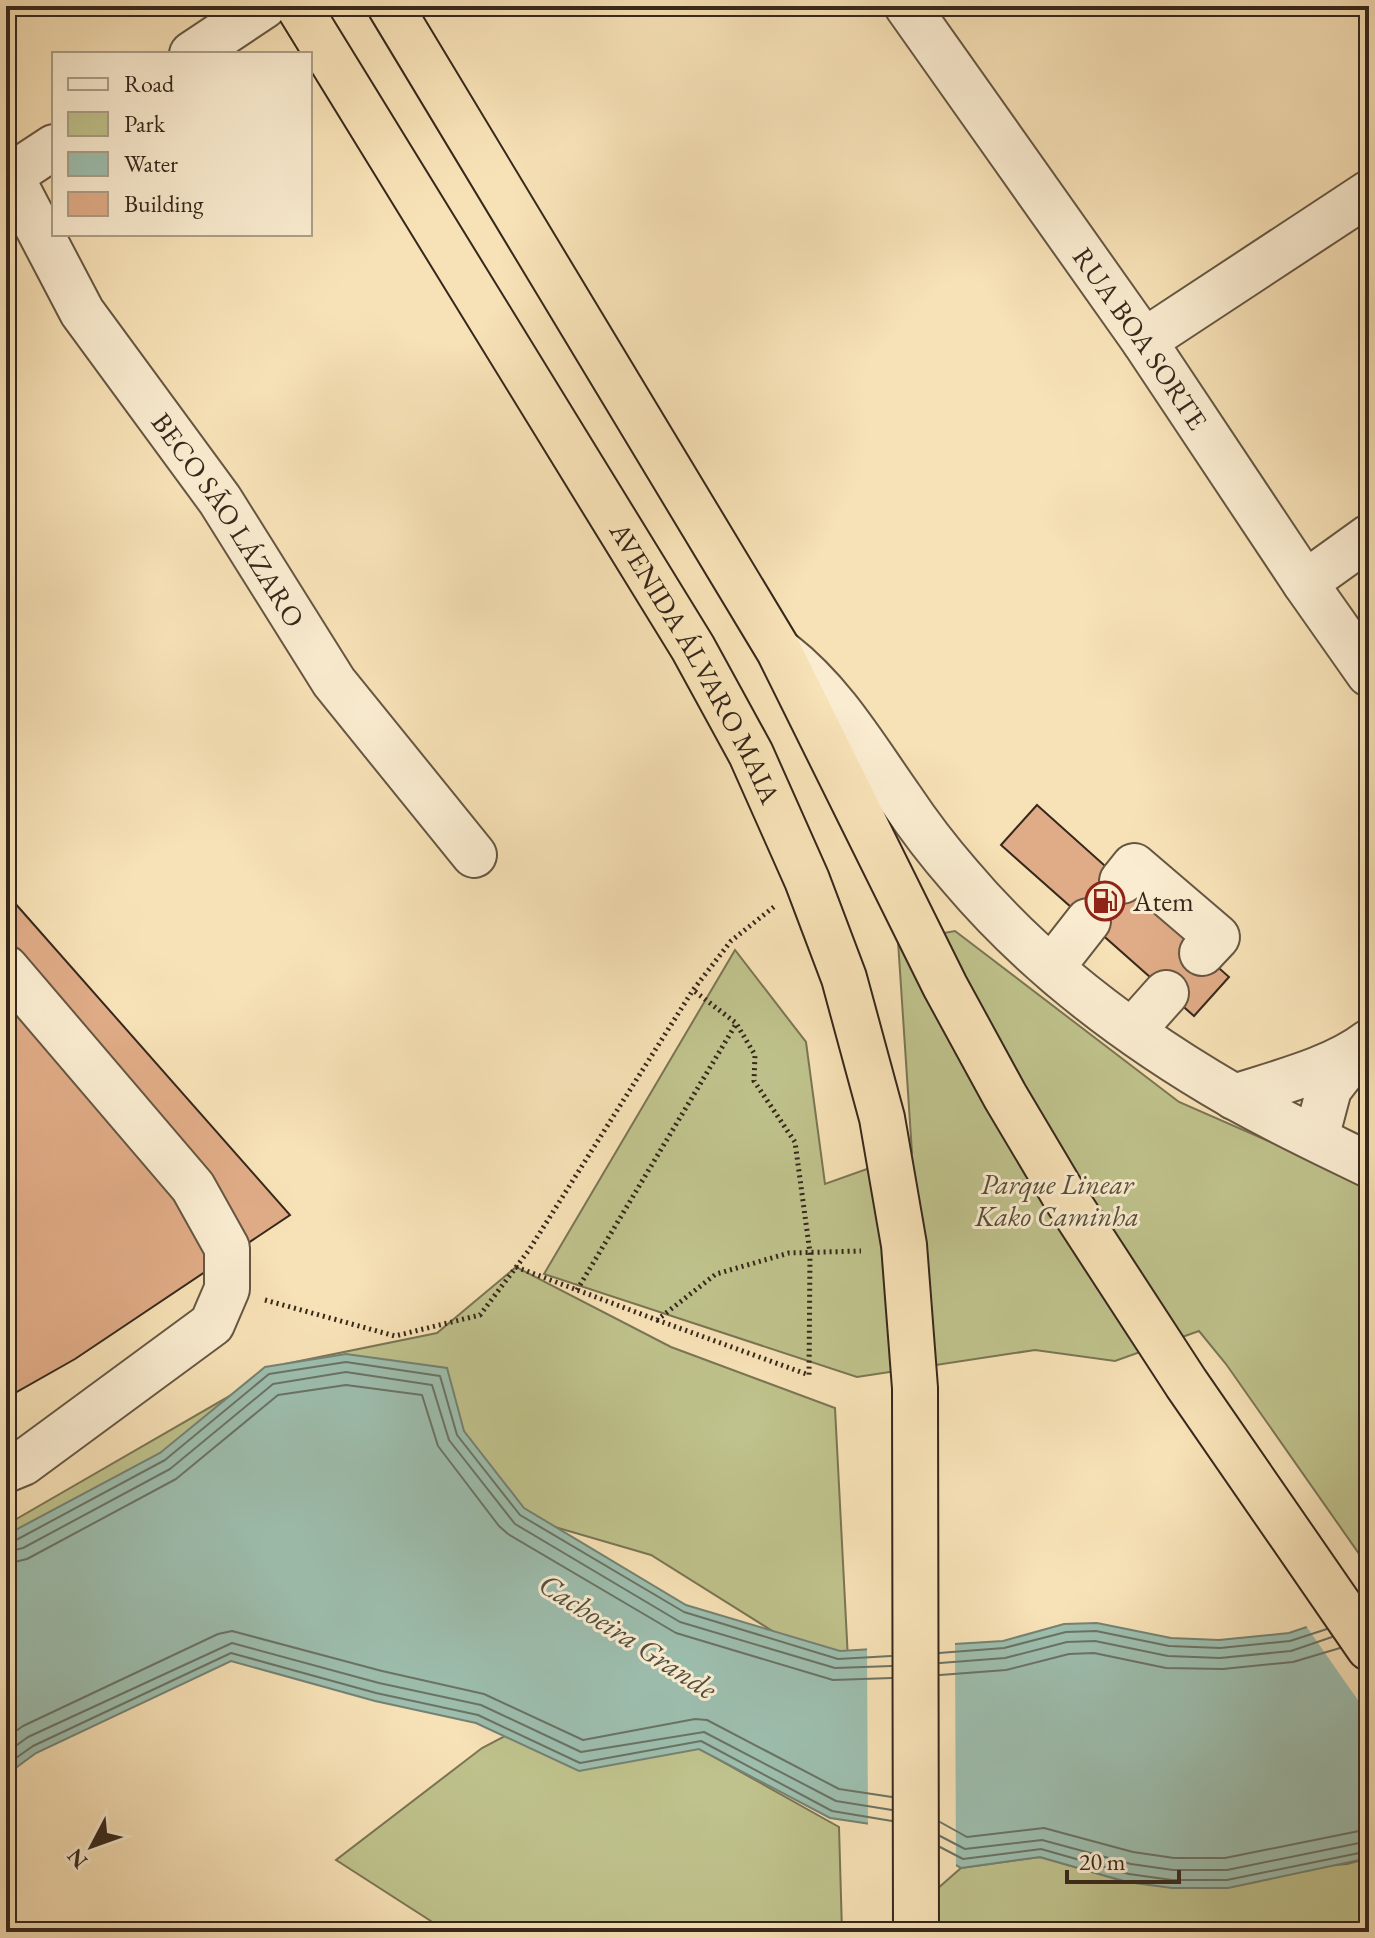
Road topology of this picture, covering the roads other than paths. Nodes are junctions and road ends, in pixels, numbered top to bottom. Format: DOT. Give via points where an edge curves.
graph roads {
  1 [pos="264,6"];
  2 [pos="298,6"];
  3 [pos="390,6"];
  4 [pos="907,6"];
  5 [pos="195,52"];
  6 [pos="52,148"];
  7 [pos="8,172"];
  8 [pos="1369,193"];
  9 [pos="1144,341"];
  10 [pos="1369,537"];
  11 [pos="1305,583"];
  12 [pos="779,651"];
  13 [pos="1369,674"];
  14 [pos="474,855"];
  15 [pos="1122,881"];
  16 [pos="1088,921"];
  17 [pos="1202,953"];
  18 [pos="1052,967"];
  19 [pos="6,968"];
  20 [pos="1166,993"];
  21 [pos="1133,1030"];
  22 [pos="1364,1045"];
  23 [pos="1234,1097"];
  24 [pos="1316,1138"];
  25 [pos="1369,1165"];
  26 [pos="6,1470"];
  27 [pos="1369,1648"];
  28 [pos="916,1932"];
  1 -- 5 [label="street"];
  2 -- 28 [label="highway, AVENIDA ÁLVARO MAIA" via="693,648 751,754 844,978 882,1118 904,1245 915,1388"];
  3 -- 12 [label="highway"];
  4 -- 9 [label="street, RUA BOA SORTE"];
  6 -- 7 [label="street"];
  7 -- 14 [label="street, BECO SÃO LÁZARO" via="82,312 212,489 334,682"];
  8 -- 9 [label="street"];
  9 -- 11 [label="street, RUA BOA SORTE"];
  10 -- 11 [label="street"];
  11 -- 13 [label="street, RUA BOA SORTE"];
  12 -- 18 [label="street" via="829,699 932,843 996,916"];
  12 -- 27 [label="highway" via="1005,1096 1186,1383"];
  15 -- 17 [label="street" via="1134,866 1217,937"];
  16 -- 18 [label="street"];
  18 -- 21 [label="street"];
  19 -- 26 [label="street" via="193,1187 227,1248 227,1289 212,1324 23,1463"];
  20 -- 21 [label="street"];
  21 -- 23 [label="street"];
  22 -- 23 [label="street" via="1308,1072"];
  22 -- 24 [label="street" via="1329,1089"];
  23 -- 24 [label="street"];
  24 -- 25 [label="street"];
}
